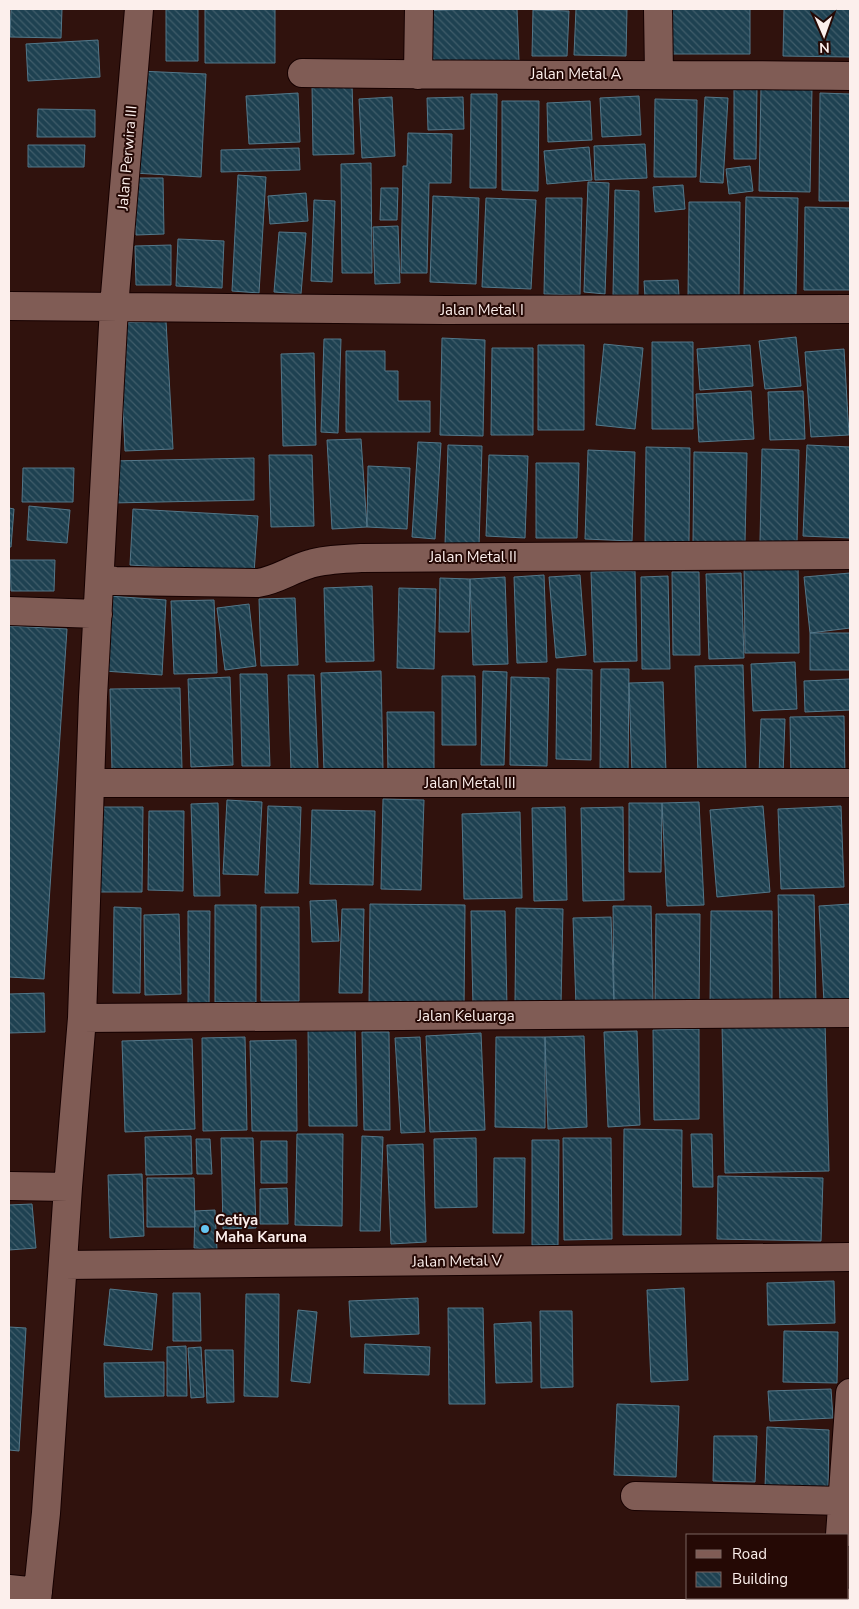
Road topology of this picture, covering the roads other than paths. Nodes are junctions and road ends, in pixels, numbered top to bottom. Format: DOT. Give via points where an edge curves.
graph roads {
  1 [pos="139,9"];
  2 [pos="419,9"];
  3 [pos="658,9"];
  4 [pos="302,73"];
  5 [pos="658,74"];
  6 [pos="418,75"];
  7 [pos="850,76"];
  8 [pos="9,306"];
  9 [pos="114,307"];
  10 [pos="850,309"];
  11 [pos="850,555"];
  12 [pos="100,579"];
  13 [pos="9,612"];
  14 [pos="98,614"];
  15 [pos="90,783"];
  16 [pos="850,783"];
  17 [pos="850,1014"];
  18 [pos="82,1018"];
  19 [pos="9,1186"];
  20 [pos="68,1188"];
  21 [pos="850,1257"];
  22 [pos="64,1265"];
  23 [pos="850,1393"];
  24 [pos="636,1496"];
  25 [pos="843,1501"];
  26 [pos="843,1532"];
  27 [pos="9,1589"];
  28 [pos="38,1596"];
  1 -- 9 [label="street, Jalan Perwira III"];
  2 -- 6 [label="street"];
  3 -- 5 [label="street"];
  4 -- 6 [label="street, Jalan Metal A"];
  5 -- 6 [label="street, Jalan Metal A"];
  5 -- 7 [label="street, Jalan Metal A"];
  8 -- 9 [label="street, Jalan Metal I"];
  9 -- 10 [label="street, Jalan Metal I"];
  9 -- 12 [label="street, Jalan Perwira III"];
  11 -- 12 [label="street, Jalan Metal II" via="361,558 310,564 258,584"];
  12 -- 14 [label="street, Jalan Perwira III"];
  13 -- 14 [label="street"];
  14 -- 15 [label="street, Jalan Perwira III"];
  15 -- 16 [label="street, Jalan Metal III"];
  15 -- 18 [label="street, Jalan Perwira III"];
  17 -- 18 [label="street, Jalan Keluarga"];
  18 -- 20 [label="street, Jalan Perwira III"];
  19 -- 20 [label="street"];
  20 -- 22 [label="street, Jalan Perwira III"];
  21 -- 22 [label="street, Jalan Metal V"];
  22 -- 28 [label="street, Jalan Perwira III"];
  23 -- 25 [label="street"];
  24 -- 25 [label="street"];
  25 -- 26 [label="street"];
  27 -- 28 [label="street"];
}
